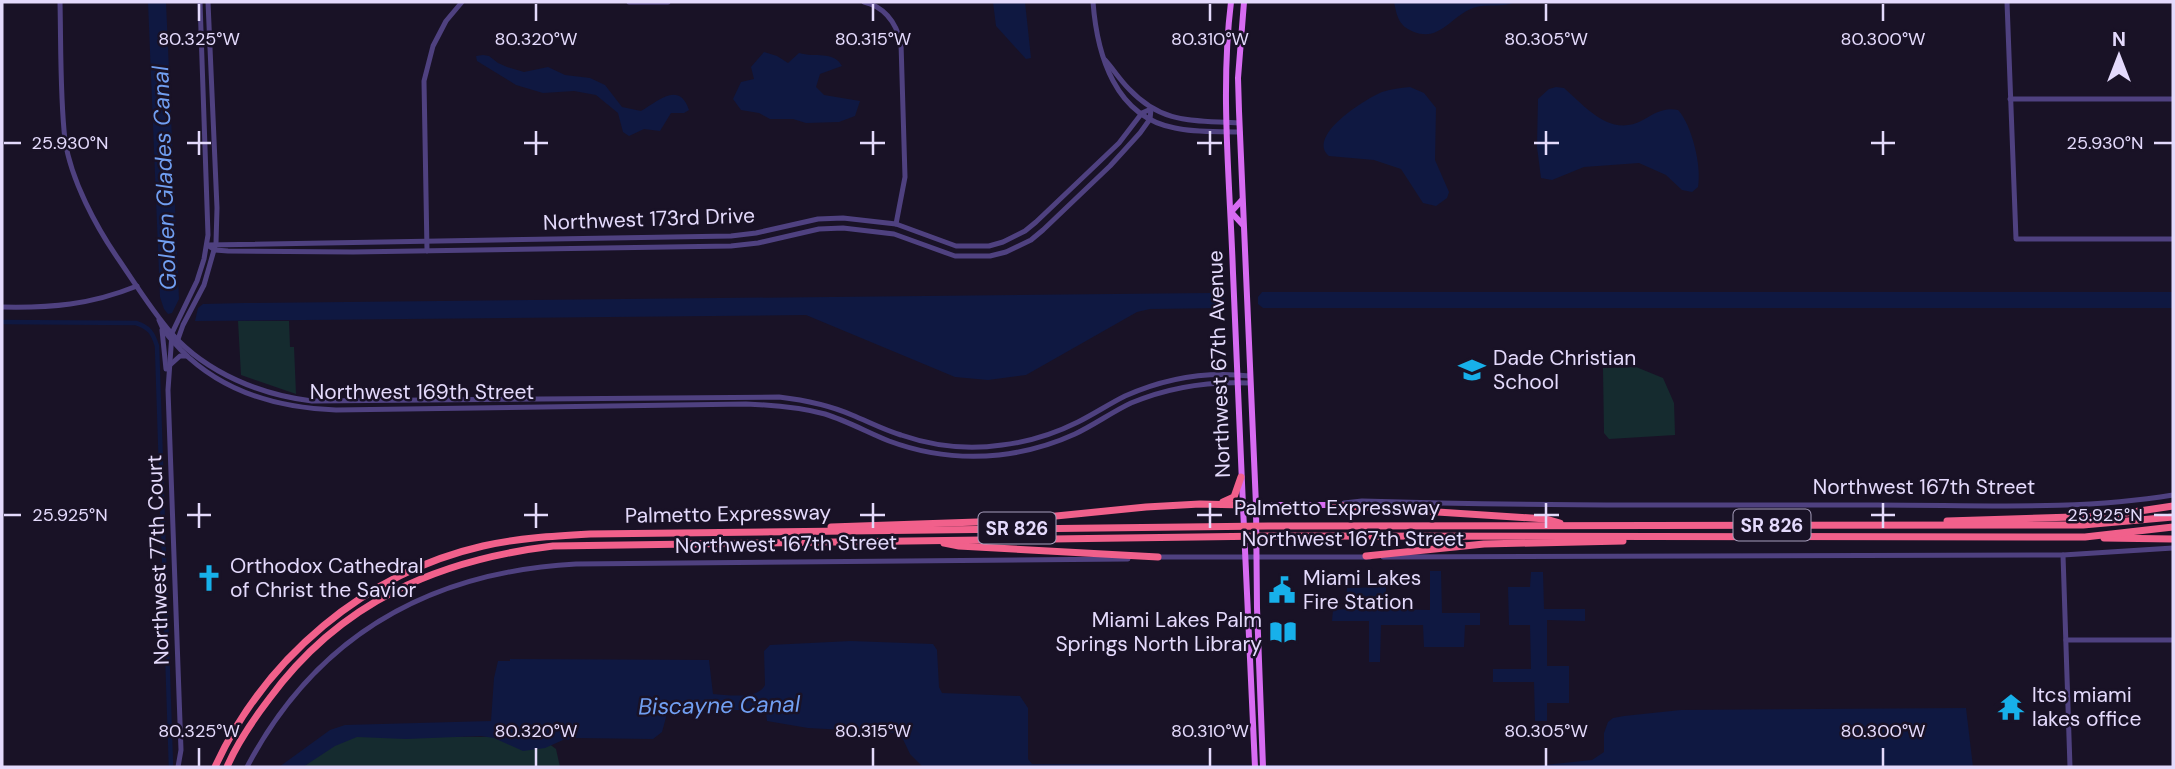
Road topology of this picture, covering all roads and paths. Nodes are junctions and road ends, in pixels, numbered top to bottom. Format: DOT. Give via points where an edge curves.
graph roads {
  1 [pos="60,2"];
  2 [pos="200,2"];
  3 [pos="208,2"];
  4 [pos="462,2"];
  5 [pos="629,2"];
  6 [pos="668,2"];
  7 [pos="864,2"];
  8 [pos="1093,2"];
  9 [pos="1231,2"];
  10 [pos="1244,2"];
  11 [pos="2007,2"];
  12 [pos="1105,60"];
  13 [pos="2010,99"];
  14 [pos="2173,99"];
  15 [pos="1151,109"];
  16 [pos="1142,113"];
  17 [pos="1150,119"];
  18 [pos="1227,123"];
  19 [pos="1239,124"];
  20 [pos="1228,132"];
  21 [pos="1240,132"];
  22 [pos="1242,198"];
  23 [pos="1231,212"];
  24 [pos="831,218"];
  25 [pos="896,224"];
  26 [pos="1244,227"];
  27 [pos="831,228"];
  28 [pos="2173,239"];
  29 [pos="426,241"];
  30 [pos="207,245"];
  31 [pos="215,247"];
  32 [pos="426,251"];
  33 [pos="137,286"];
  34 [pos="2,307"];
  35 [pos="177,319"];
  36 [pos="160,322"];
  37 [pos="183,325"];
  38 [pos="174,339"];
  39 [pos="185,346"];
  40 [pos="187,356"];
  41 [pos="170,365"];
  42 [pos="1236,374"];
  43 [pos="1250,379"];
  44 [pos="1236,383"];
  45 [pos="168,390"];
  46 [pos="1049,434"];
  47 [pos="1053,442"];
  48 [pos="985,447"];
  49 [pos="983,456"];
  50 [pos="1241,477"];
  51 [pos="2173,495"];
  52 [pos="1214,504"];
  53 [pos="1243,505"];
  54 [pos="1256,505"];
  55 [pos="1329,505"];
  56 [pos="2173,506"];
  57 [pos="2173,517"];
  58 [pos="1925,524"];
  59 [pos="1571,526"];
  60 [pos="2173,527"];
  61 [pos="803,531"];
  62 [pos="2085,537"];
  63 [pos="1650,538"];
  64 [pos="2173,539"];
  65 [pos="930,540"];
  66 [pos="2173,548"];
  67 [pos="2063,555"];
  68 [pos="1158,556"];
  69 [pos="1244,556"];
  70 [pos="1257,556"];
  71 [pos="1366,556"];
  72 [pos="2066,640"];
  73 [pos="2173,640"];
  74 [pos="1263,720"];
  75 [pos="1253,734"];
  76 [pos="1263,748"];
  77 [pos="1255,764"];
  78 [pos="1263,764"];
  79 [pos="178,767"];
  80 [pos="215,767"];
  81 [pos="226,767"];
  82 [pos="247,767"];
  83 [pos="2070,767"];
  1 -- 33 [label="street, Northwest 169th Street" via="65,141 85,202"];
  2 -- 30 [label="street"];
  3 -- 31 [label="street"];
  4 -- 29 [label="street" via="433,46 424,81"];
  5 -- 6 [label="street"];
  7 -- 25 [label="street" via="879,7 897,29 901,43 905,177"];
  8 -- 12 [label="street"];
  9 -- 18 [label="main road, Northwest 67th Avenue"];
  10 -- 19 [label="main road, Northwest 67th Avenue"];
  11 -- 13 [label="street"];
  12 -- 15 [label="street"];
  12 -- 16 [label="street" via="1113,83"];
  13 -- 14 [label="street"];
  13 -- 28 [label="street" via="2016,239"];
  15 -- 16 [label="street, Northwest 173rd Drive"];
  15 -- 17 [label="street"];
  15 -- 18 [label="street" via="1175,119"];
  16 -- 17 [label="street"];
  16 -- 25 [label="street, Northwest 173rd Drive" via="1103,159 1014,238 989,246 956,246"];
  17 -- 20 [label="street" via="1173,128"];
  17 -- 27 [label="street, Northwest 173rd Drive" via="1126,150 1043,230 1006,252 955,256 894,234"];
  18 -- 19 [label="street"];
  18 -- 20 [label="main road, Northwest 67th Avenue"];
  19 -- 21 [label="main road, Northwest 67th Avenue"];
  20 -- 21 [label="street"];
  20 -- 23 [label="main road, Northwest 67th Avenue"];
  21 -- 22 [label="main road, Northwest 67th Avenue"];
  22 -- 23 [label="main road"];
  22 -- 26 [label="main road, Northwest 67th Avenue"];
  23 -- 26 [label="main road"];
  23 -- 42 [label="main road, Northwest 67th Avenue"];
  24 -- 25 [label="street, Northwest 173rd Drive"];
  24 -- 27 [label="street"];
  24 -- 29 [label="street, Northwest 173rd Drive" via="740,236"];
  26 -- 43 [label="main road, Northwest 67th Avenue"];
  27 -- 32 [label="street, Northwest 173rd Drive" via="731,246"];
  29 -- 31 [label="street, Northwest 173rd Drive"];
  29 -- 32 [label="street"];
  30 -- 31 [label="street"];
  30 -- 35 [label="street" via="197,281"];
  31 -- 32 [label="street, Northwest 173rd Drive"];
  31 -- 37 [label="street" via="204,285"];
  33 -- 34 [label="street" via="65,306"];
  33 -- 36 [label="street, Northwest 169th Street"];
  35 -- 36 [label="street"];
  35 -- 38 [label="street"];
  36 -- 38 [label="street, Northwest 169th Street"];
  36 -- 45 [label="street"];
  37 -- 38 [label="street"];
  37 -- 39 [label="street"];
  38 -- 39 [label="street, Northwest 169th Street"];
  38 -- 40 [label="street, Northwest 169th Street"];
  38 -- 41 [label="street, Northwest 77th Court"];
  39 -- 48 [label="street, Northwest 169th Street" via="235,379 304,400 779,397 827,406 920,441"];
  40 -- 41 [label="street"];
  40 -- 49 [label="street, Northwest 169th Street" via="233,387 293,407 779,406 827,415 918,450"];
  41 -- 45 [label="street, Northwest 77th Court"];
  42 -- 43 [label="street, Northwest 169th Street"];
  42 -- 44 [label="main road, Northwest 67th Avenue"];
  42 -- 46 [label="street, Northwest 169th Street" via="1200,375 1152,386"];
  43 -- 44 [label="street, Northwest 169th Street"];
  43 -- 54 [label="main road, Northwest 67th Avenue"];
  44 -- 47 [label="street, Northwest 169th Street" via="1201,384 1157,394"];
  44 -- 50 [label="main road, Northwest 67th Avenue"];
  45 -- 79 [label="street, Northwest 77th Court"];
  46 -- 47 [label="street"];
  46 -- 48 [label="street, Northwest 169th Street"];
  47 -- 49 [label="street, Northwest 169th Street"];
  48 -- 49 [label="street"];
  50 -- 52 [label="highway" via="1232,499"];
  50 -- 53 [label="main road, Northwest 67th Avenue"];
  51 -- 55 [label="street, Northwest 167th Street" via="2030,505"];
  52 -- 53 [label="highway"];
  52 -- 61 [label="highway"];
  53 -- 54 [label="main road, Northwest 167th Street"];
  53 -- 69 [label="main road, Northwest 67th Avenue"];
  54 -- 55 [label="main road, Northwest 167th Street"];
  54 -- 70 [label="main road, Northwest 67th Avenue"];
  55 -- 59 [label="highway" via="1546,519"];
  56 -- 58 [label="highway" via="2106,516"];
  57 -- 58 [label="highway, Palmetto Expressway / SR 826" via="2083,525"];
  58 -- 59 [label="highway, Palmetto Expressway / SR 826"];
  59 -- 61 [label="highway, Palmetto Expressway / SR 826"];
  60 -- 62 [label="highway, Palmetto Expressway / SR 826"];
  61 -- 80 [label="highway, Palmetto Expressway / SR 826" via="548,536 482,546 421,566 359,599 290,657 248,709"];
  62 -- 63 [label="highway, Palmetto Expressway / SR 826"];
  62 -- 64 [label="highway"];
  63 -- 65 [label="highway, Palmetto Expressway / SR 826"];
  63 -- 71 [label="highway" via="1483,544"];
  65 -- 68 [label="highway" via="959,546"];
  65 -- 81 [label="highway, Palmetto Expressway / SR 826" via="553,546 458,564 390,593 323,640 272,694"];
  66 -- 67 [label="street, Northwest 167th Street"];
  67 -- 71 [label="street, Northwest 167th Street"];
  67 -- 72 [label="street"];
  68 -- 69 [label="street, Northwest 167th Street"];
  68 -- 82 [label="street, Northwest 167th Street" via="576,564 512,570 450,586 392,613 342,648 289,701"];
  69 -- 70 [label="street, Northwest 167th Street"];
  69 -- 75 [label="main road, Northwest 67th Avenue"];
  70 -- 71 [label="street, Northwest 167th Street"];
  70 -- 74 [label="main road, Northwest 67th Avenue"];
  72 -- 73 [label="street"];
  72 -- 83 [label="street"];
  74 -- 75 [label="main road"];
  74 -- 76 [label="main road, Northwest 67th Avenue"];
  75 -- 76 [label="main road"];
  75 -- 77 [label="main road, Northwest 67th Avenue"];
  76 -- 78 [label="main road, Northwest 67th Avenue"];
}
